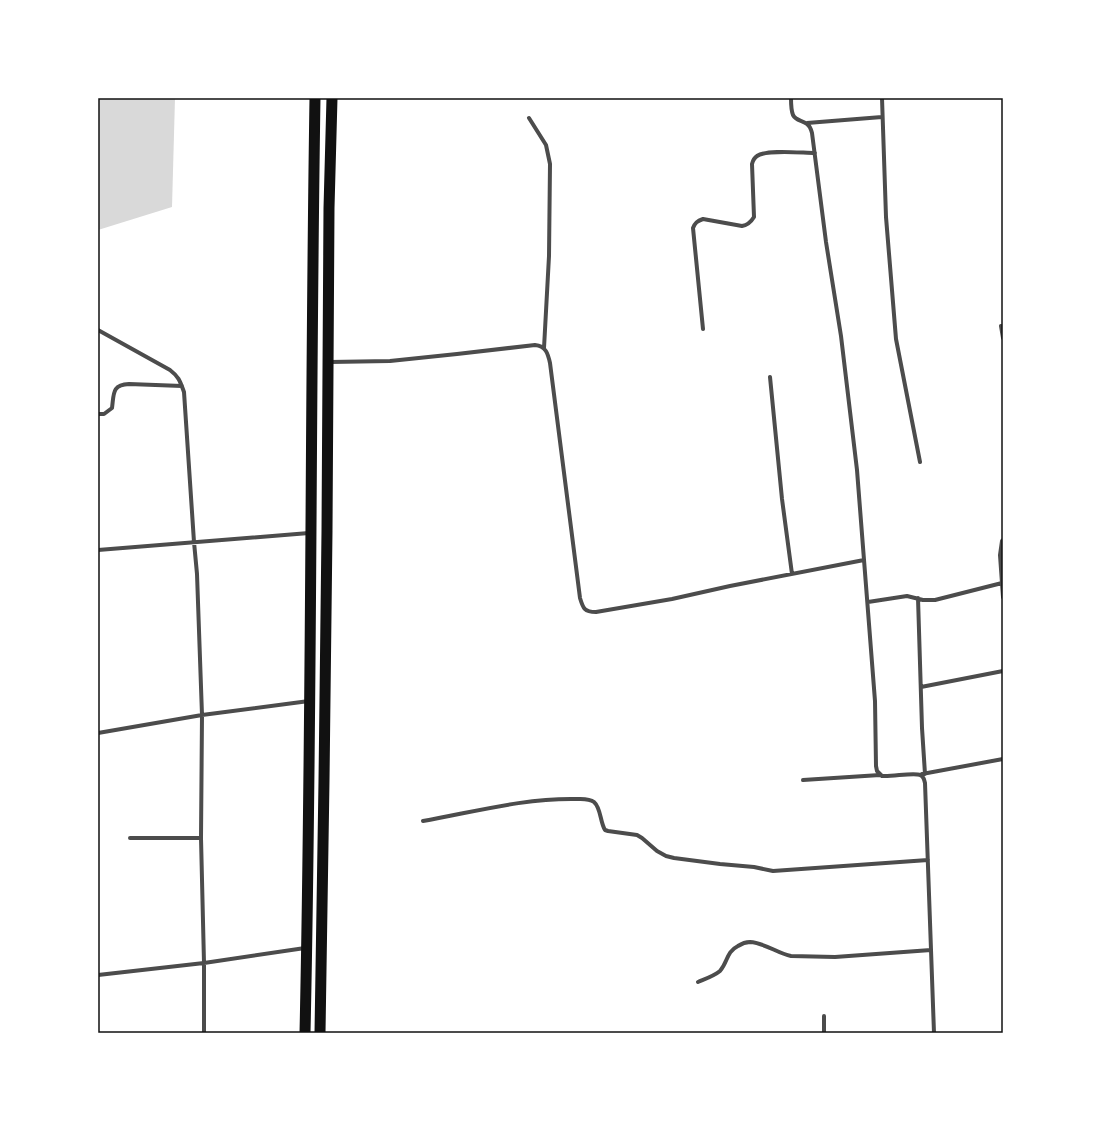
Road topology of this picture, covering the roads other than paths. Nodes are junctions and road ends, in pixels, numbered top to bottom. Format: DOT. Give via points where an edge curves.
graph roads {
  1 [pos="315,98"];
  2 [pos="332,98"];
  3 [pos="791,98"];
  4 [pos="882,98"];
  5 [pos="882,117"];
  6 [pos="529,118"];
  7 [pos="807,123"];
  8 [pos="815,153"];
  9 [pos="1001,326"];
  10 [pos="703,329"];
  11 [pos="98,330"];
  12 [pos="1003,338"];
  13 [pos="544,348"];
  14 [pos="327,362"];
  15 [pos="770,378"];
  16 [pos="182,386"];
  17 [pos="98,414"];
  18 [pos="920,462"];
  19 [pos="312,533"];
  20 [pos="1003,540"];
  21 [pos="194,542"];
  22 [pos="98,550"];
  23 [pos="864,560"];
  24 [pos="1002,568"];
  25 [pos="792,574"];
  26 [pos="1002,583"];
  27 [pos="1003,597"];
  28 [pos="918,598"];
  29 [pos="868,602"];
  30 [pos="1003,671"];
  31 [pos="921,687"];
  32 [pos="310,701"];
  33 [pos="202,715"];
  34 [pos="98,733"];
  35 [pos="1003,758"];
  36 [pos="880,774"];
  37 [pos="922,774"];
  38 [pos="803,780"];
  39 [pos="423,821"];
  40 [pos="130,838"];
  41 [pos="201,838"];
  42 [pos="928,860"];
  43 [pos="307,948"];
  44 [pos="931,950"];
  45 [pos="204,963"];
  46 [pos="98,975"];
  47 [pos="698,982"];
  48 [pos="824,1016"];
  49 [pos="204,1033"];
  50 [pos="305,1033"];
  51 [pos="320,1033"];
  52 [pos="824,1033"];
  53 [pos="934,1033"];
  1 -- 19 [label="highway"];
  2 -- 14 [label="highway"];
  3 -- 7 [label="street" via="794,117"];
  4 -- 5 [label="street"];
  5 -- 7 [label="street"];
  5 -- 18 [label="street" via="886,217 896,339"];
  6 -- 13 [label="street" via="546,145 550,164"];
  7 -- 8 [label="street" via="812,132"];
  8 -- 10 [label="street" via="764,153 754,159 754,217 747,225 703,219 695,223 693,228"];
  8 -- 23 [label="street" via="841,336 857,470"];
  9 -- 12 [label="street"];
  11 -- 16 [label="street" via="170,370"];
  13 -- 14 [label="street" via="535,345 390,361"];
  13 -- 25 [label="street" via="550,363 580,598 585,609 596,612"];
  14 -- 51 [label="highway"];
  15 -- 25 [label="street"];
  16 -- 17 [label="street" via="121,384 114,391 112,408 104,414"];
  16 -- 21 [label="street"];
  19 -- 21 [label="street"];
  19 -- 32 [label="highway"];
  20 -- 24 [label="street" via="1000,555"];
  21 -- 22 [label="street"];
  21 -- 33 [label="street"];
  23 -- 25 [label="street"];
  23 -- 29 [label="street"];
  24 -- 26 [label="street"];
  26 -- 27 [label="street"];
  26 -- 28 [label="street" via="935,600"];
  28 -- 29 [label="street" via="907,596"];
  28 -- 31 [label="street"];
  29 -- 36 [label="street" via="875,701 876,766"];
  30 -- 31 [label="street"];
  31 -- 37 [label="street"];
  32 -- 33 [label="street"];
  32 -- 43 [label="highway"];
  33 -- 34 [label="street"];
  33 -- 41 [label="street"];
  35 -- 37 [label="street"];
  36 -- 37 [label="street" via="889,777"];
  36 -- 38 [label="street"];
  37 -- 42 [label="street" via="925,783"];
  39 -- 42 [label="street" via="526,802 586,799 595,803 605,830 637,835 657,851 674,858 754,866 773,871"];
  40 -- 41 [label="street"];
  41 -- 45 [label="street"];
  42 -- 44 [label="street"];
  43 -- 45 [label="street"];
  43 -- 50 [label="highway"];
  44 -- 47 [label="street" via="835,957 791,956 761,944 748,942 729,952 721,970"];
  44 -- 53 [label="street"];
  45 -- 46 [label="street"];
  45 -- 49 [label="street"];
  48 -- 52 [label="street"];
}
